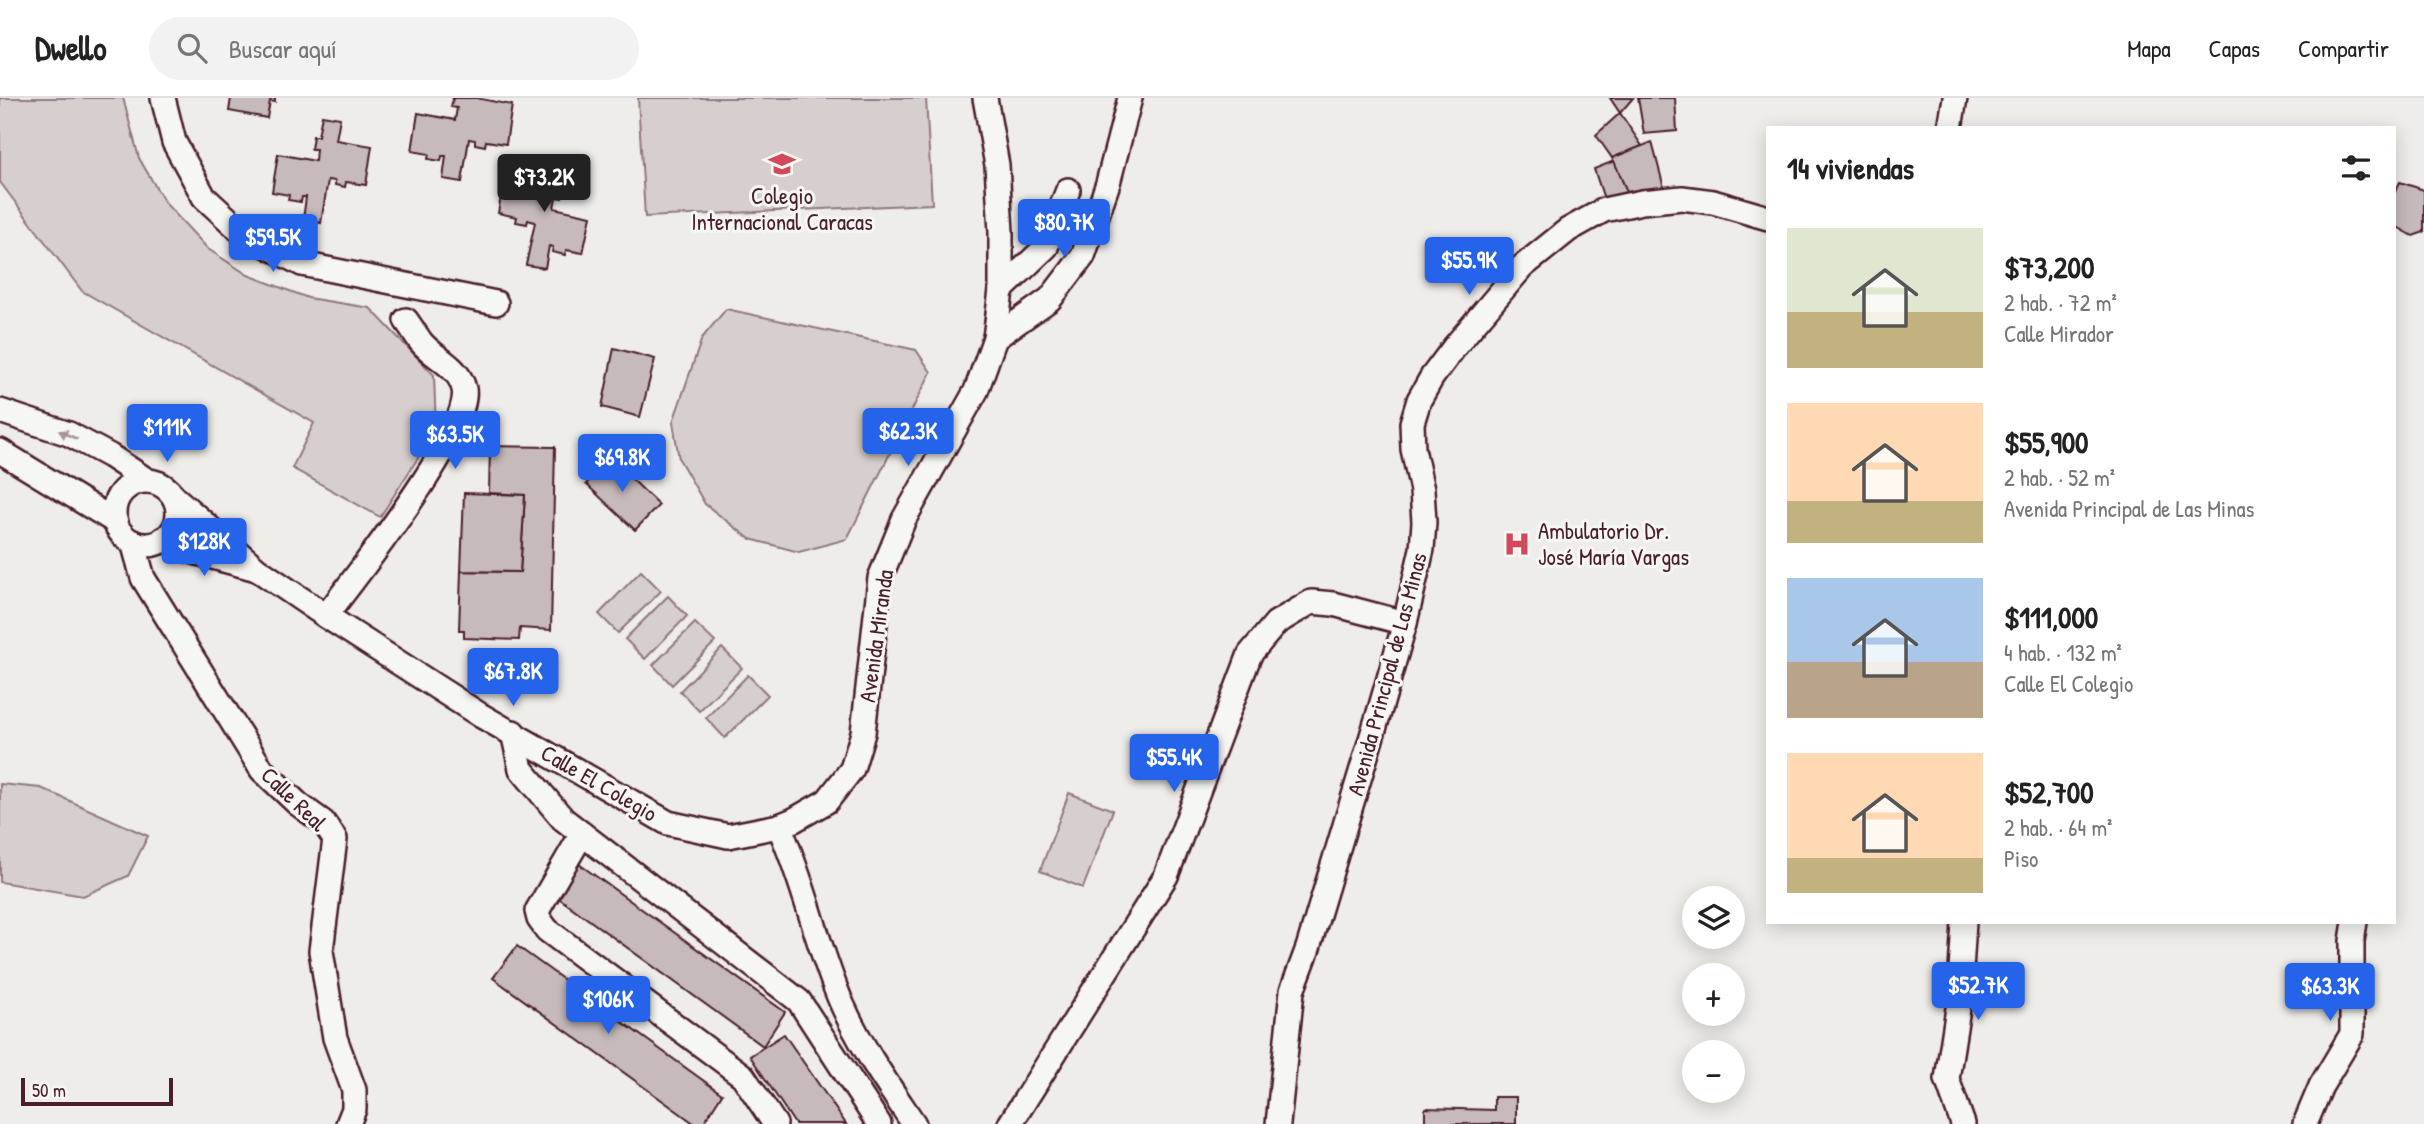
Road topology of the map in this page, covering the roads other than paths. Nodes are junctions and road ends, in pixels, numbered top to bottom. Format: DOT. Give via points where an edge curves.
graph roads {
  1 [pos="163,98"];
  2 [pos="985,98"];
  3 [pos="1130,98"];
  4 [pos="1955,98"];
  5 [pos="1950,126"];
  6 [pos="1068,190"];
  7 [pos="1766,217"];
  8 [pos="1001,290"];
  9 [pos="496,303"];
  10 [pos="407,320"];
  11 [pos="995,338"];
  12 [pos="0,411"];
  13 [pos="0,451"];
  14 [pos="148,481"];
  15 [pos="174,498"];
  16 [pos="116,523"];
  17 [pos="163,539"];
  18 [pos="133,542"];
  19 [pos="257,569"];
  20 [pos="326,616"];
  21 [pos="1405,623"];
  22 [pos="513,733"];
  23 [pos="779,826"];
  24 [pos="582,834"];
  25 [pos="1964,924"];
  26 [pos="2355,924"];
  27 [pos="348,1124"];
  28 [pos="775,1124"];
  29 [pos="879,1124"];
  30 [pos="914,1124"];
  31 [pos="1010,1124"];
  32 [pos="1278,1124"];
  33 [pos="1963,1124"];
  34 [pos="2305,1124"];
  1 -- 9 [label="street" via="174,142 204,197 244,234 302,264"];
  2 -- 8 [label="street, Avenida Miranda" via="997,165"];
  3 -- 11 [label="street" via="1083,256 1050,299"];
  4 -- 5 [label="street"];
  6 -- 8 [label="street" via="1046,247"];
  7 -- 21 [label="street, Avenida Principal de Las Minas" via="1682,198 1642,202 1604,210 1568,230 1522,267 1456,345 1419,400 1412,423 1423,503 1422,549"];
  8 -- 11 [label="street, Avenida Miranda"];
  10 -- 20 [label="street" via="422,343 458,374 464,390 462,413 449,442"];
  11 -- 23 [label="street, Avenida Miranda" via="976,391 904,519 880,578 863,733 852,769 827,801"];
  14 -- 12 [label="street, Calle El Colegio, one-way" via="69,435"];
  13 -- 16 [label="street"];
  14 -- 15 [label="street, Calle El Colegio" via="163,486"];
  14 -- 16 [label="street" via="121,493 114,507"];
  15 -- 17 [label="street" via="177,521"];
  15 -- 19 [label="street, Calle El Colegio"];
  16 -- 18 [label="street"];
  17 -- 18 [label="street, Calle El Colegio"];
  17 -- 19 [label="street, Calle El Colegio"];
  18 -- 27 [label="street, Calle Real" via="143,578 262,770 323,822 335,839 321,951 335,1038 354,1090"];
  19 -- 20 [label="street, Calle El Colegio"];
  20 -- 22 [label="street, Calle El Colegio"];
  21 -- 31 [label="street" via="1311,602 1276,623 1250,654 1166,876"];
  21 -- 32 [label="street, Avenida Principal de Las Minas" via="1292,991"];
  22 -- 23 [label="street, Calle El Colegio" via="668,823 728,836"];
  22 -- 24 [label="street" via="522,769 563,820"];
  23 -- 30 [label="street" via="841,1002 866,1053"];
  24 -- 28 [label="street" via="537,911 539,919 547,930 743,1076"];
  24 -- 29 [label="street" via="799,1001"];
  25 -- 33 [label="street" via="1959,1002 1947,1079"];
  26 -- 34 [label="street" via="2352,1034"];
}
